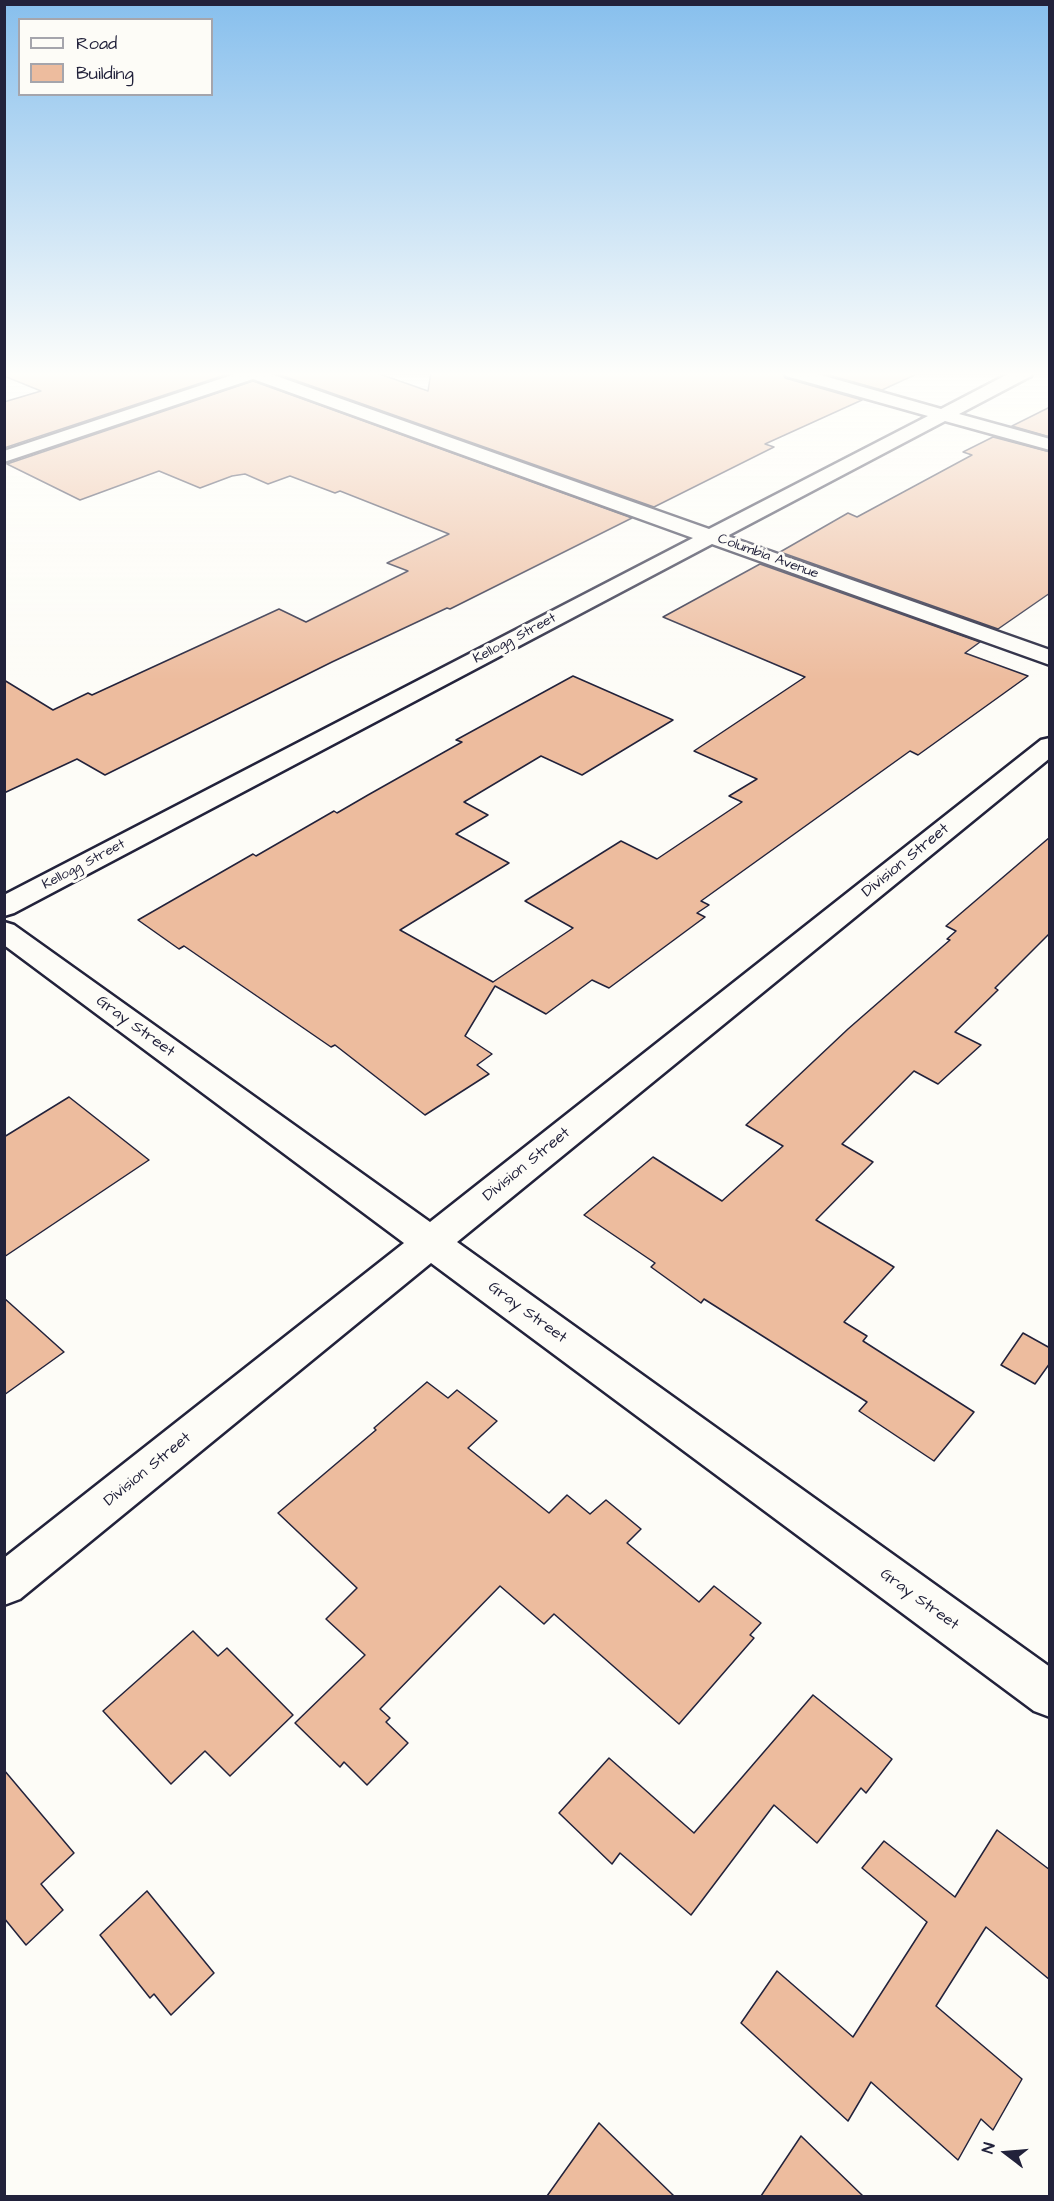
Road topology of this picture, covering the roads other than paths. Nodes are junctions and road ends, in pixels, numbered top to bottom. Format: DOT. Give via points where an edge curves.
graph roads {
  1 [pos="537,475"];
  2 [pos="829,475"];
  3 [pos="710,537"];
  4 [pos="1050,658"];
  5 [pos="1050,746"];
  6 [pos="4,907"];
  7 [pos="4,932"];
  8 [pos="430,1243"];
  9 [pos="4,1585"];
  10 [pos="1050,1695"];
  1 -- 3 [label="street, Columbia Avenue"];
  2 -- 3 [label="street, Kellogg Street"];
  3 -- 4 [label="street, Columbia Avenue"];
  3 -- 6 [label="street, Kellogg Street"];
  5 -- 8 [label="street, Division Street"];
  7 -- 8 [label="street, Gray Street"];
  8 -- 9 [label="street, Division Street"];
  8 -- 10 [label="street, Gray Street"];
}
